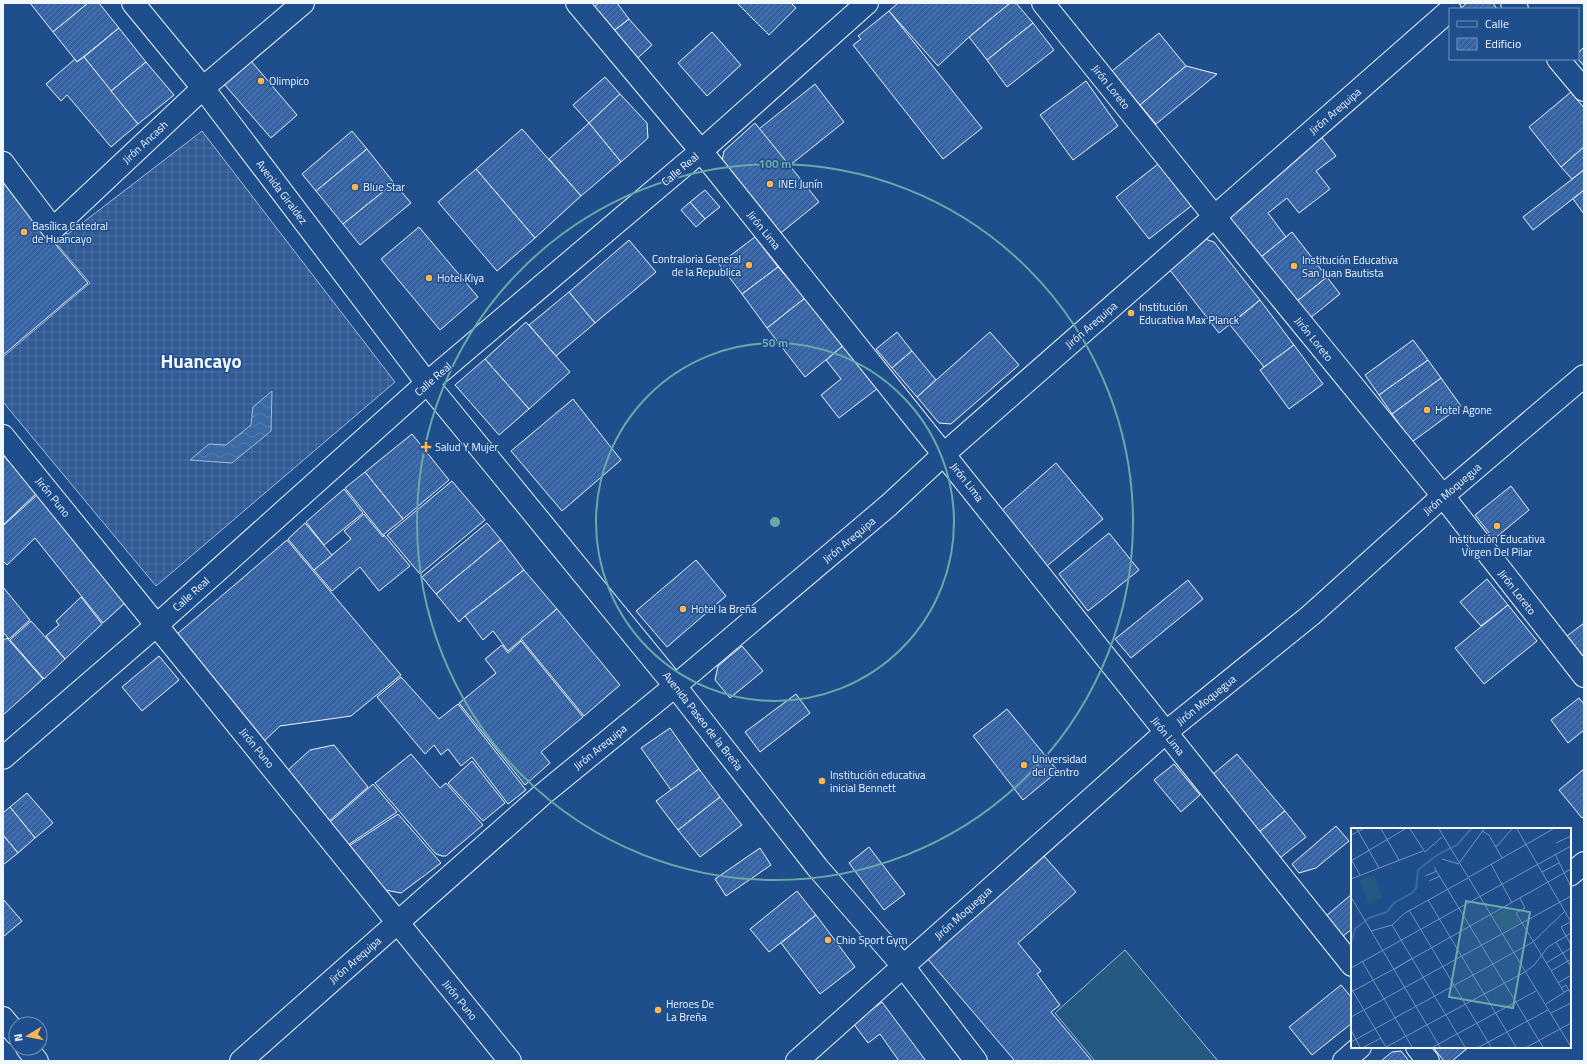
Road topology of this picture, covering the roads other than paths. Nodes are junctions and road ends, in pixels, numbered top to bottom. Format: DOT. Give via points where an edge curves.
graph roads {
  1 [pos="133,3"];
  2 [pos="303,3"];
  3 [pos="577,3"];
  4 [pos="867,3"];
  5 [pos="1043,3"];
  6 [pos="1449,12"];
  7 [pos="1559,60"];
  8 [pos="203,88"];
  9 [pos="1584,90"];
  10 [pos="701,151"];
  11 [pos="3,163"];
  12 [pos="1214,216"];
  13 [pos="1584,376"];
  14 [pos="427,383"];
  15 [pos="3,436"];
  16 [pos="944,454"];
  17 [pos="1443,496"];
  18 [pos="158,624"];
  19 [pos="1584,676"];
  20 [pos="675,686"];
  21 [pos="1165,733"];
  22 [pos="3,758"];
  23 [pos="1584,863"];
  24 [pos="1571,874"];
  25 [pos="397,923"];
  26 [pos="1351,965"];
  27 [pos="903,966"];
  28 [pos="1359,1048"];
  29 [pos="1418,1048"];
  30 [pos="241,1061"];
  31 [pos="510,1061"];
  32 [pos="797,1061"];
  33 [pos="976,1061"];
  34 [pos="1344,1061"];
  35 [pos="1428,1061"];
  1 -- 8 [label="main road, Avenida Giraldez"];
  2 -- 8 [label="main road, Jirón Ancash"];
  3 -- 10 [label="main road, Jirón Lima"];
  4 -- 10 [label="main road, Calle Real"];
  5 -- 12 [label="main road, Jirón Loreto"];
  6 -- 12 [label="main road, Jirón Arequipa"];
  7 -- 9 [label="main road"];
  8 -- 11 [label="main road, Jirón Ancash" via="53,229"];
  8 -- 14 [label="main road, Avenida Giraldez"];
  10 -- 14 [label="main road, Calle Real"];
  10 -- 16 [label="main road, Jirón Lima"];
  12 -- 16 [label="main road, Jirón Arequipa"];
  12 -- 17 [label="main road, Jirón Loreto"];
  13 -- 17 [label="main road, Jirón Moquegua"];
  14 -- 18 [label="main road, Calle Real"];
  14 -- 20 [label="main road, Avenida Paseo de la Breña"];
  15 -- 18 [label="main road, Jirón Puno"];
  16 -- 20 [label="main road, Jirón Arequipa" via="889,505"];
  16 -- 21 [label="main road, Jirón Lima"];
  17 -- 19 [label="main road, Jirón Loreto"];
  17 -- 21 [label="main road, Jirón Moquegua" via="1311,615"];
  18 -- 22 [label="main road, Calle Real"];
  18 -- 25 [label="main road, Jirón Puno"];
  20 -- 25 [label="main road, Jirón Arequipa" via="543,794"];
  20 -- 27 [label="main road, Avenida Paseo de la Breña" via="817,867"];
  21 -- 26 [label="main road, Jirón Lima"];
  21 -- 27 [label="main road, Jirón Moquegua"];
  23 -- 24 [label="main road"];
  25 -- 30 [label="main road, Jirón Arequipa"];
  25 -- 31 [label="main road, Jirón Puno"];
  27 -- 32 [label="main road, Jirón Moquegua"];
  27 -- 33 [label="main road, Avenida Paseo de la Breña"];
  28 -- 34 [label="main road"];
  29 -- 35 [label="main road"];
}
